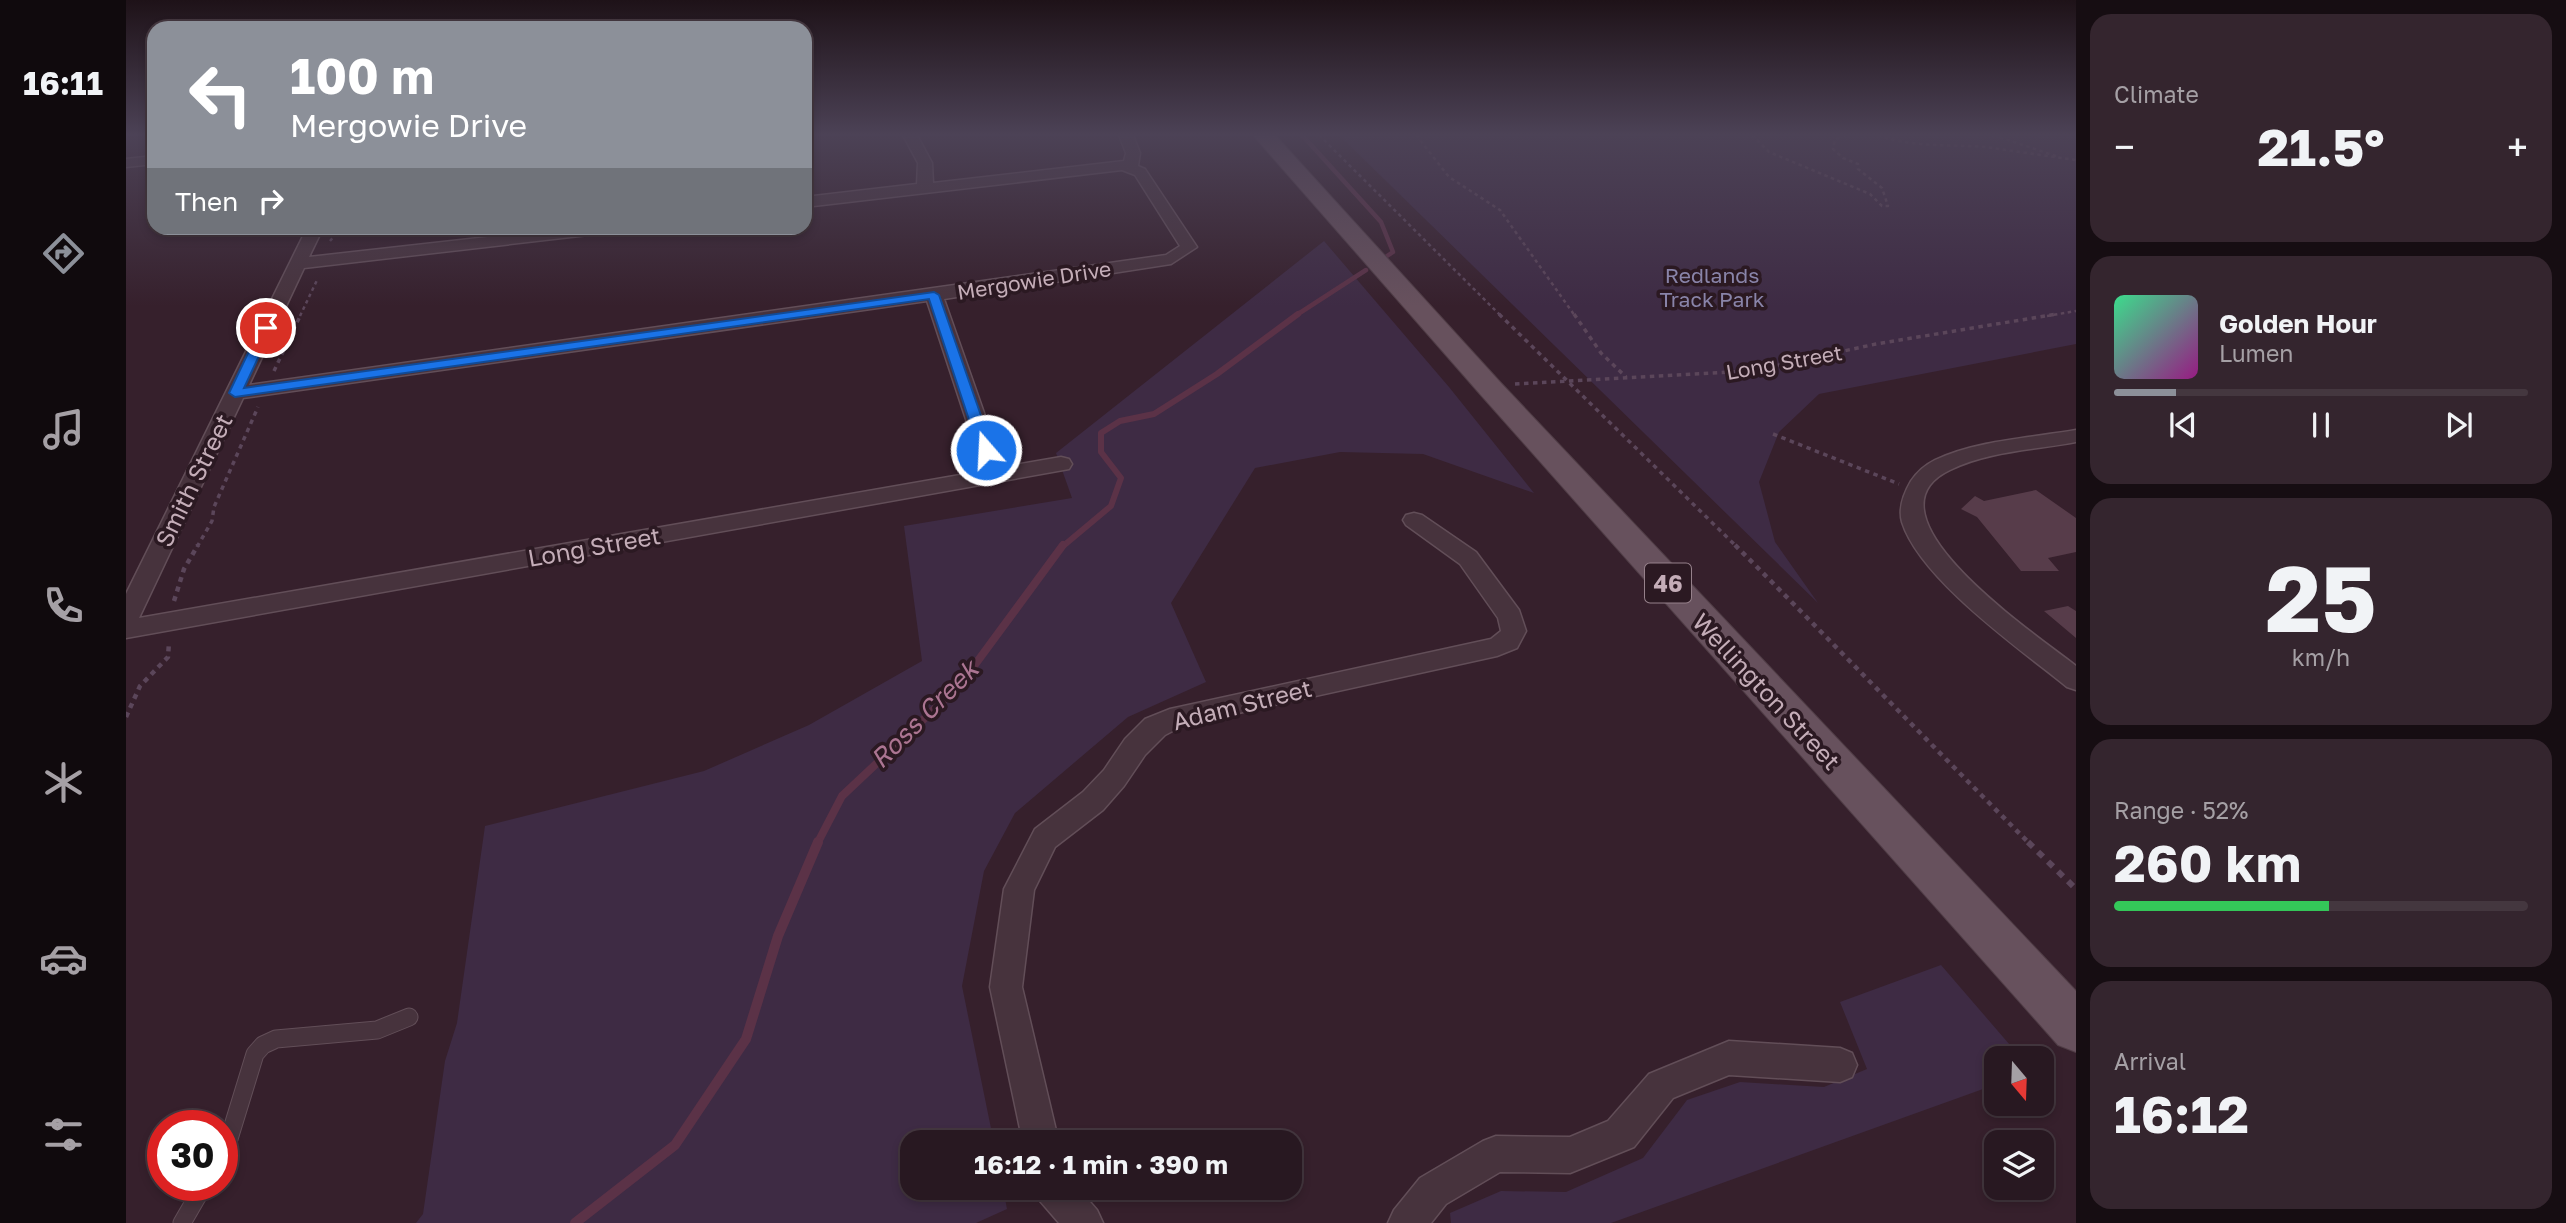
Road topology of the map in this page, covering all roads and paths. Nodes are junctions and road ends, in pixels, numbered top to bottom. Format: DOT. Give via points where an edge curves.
graph roads {
  1 [pos="890,192"];
  2 [pos="1153,192"];
  3 [pos="1315,192"];
  4 [pos="1376,192"];
  5 [pos="1473,192"];
  6 [pos="1865,192"];
  7 [pos="1886,192"];
  8 [pos="812,201"];
  9 [pos="311,235"];
  10 [pos="335,235"];
  11 [pos="511,235"];
  12 [pos="335,260"];
  13 [pos="296,264"];
  14 [pos="934,295"];
  15 [pos="2076,311"];
  16 [pos="1628,378"];
  17 [pos="1566,381"];
  18 [pos="266,388"];
  19 [pos="1490,388"];
  20 [pos="235,393"];
  21 [pos="1773,434"];
  22 [pos="2076,436"];
  23 [pos="1061,464"];
  24 [pos="995,475"];
  25 [pos="1915,491"];
  26 [pos="1414,520"];
  27 [pos="126,619"];
  28 [pos="167,622"];
  29 [pos="126,629"];
  30 [pos="2076,680"];
  31 [pos="126,717"];
  32 [pos="2076,889"];
  33 [pos="409,1017"];
  34 [pos="2076,1027"];
  35 [pos="1840,1065"];
  36 [pos="238,1110"];
  37 [pos="1038,1130"];
  38 [pos="1064,1200"];
  39 [pos="195,1201"];
  40 [pos="182,1223"];
  41 [pos="1084,1223"];
  42 [pos="1407,1223"];
  1 -- 8 [label="street"];
  2 -- 14 [label="street, Mergowie Drive" via="1189,247 1171,259"];
  3 -- 19 [label="main road, Wellington Street / 46"];
  4 -- 17 [label="path"];
  5 -- 16 [label="path" via="1500,209 1601,353"];
  6 -- 7 [label="path" via="1888,206"];
  9 -- 13 [label="street, Smith Street"];
  10 -- 12 [label="path" via="327,245 337,251"];
  11 -- 12 [label="street"];
  12 -- 13 [label="street"];
  12 -- 18 [label="path" via="315,281"];
  13 -- 20 [label="street, Smith Street"];
  14 -- 18 [label="street, Mergowie Drive"];
  14 -- 24 [label="street"];
  15 -- 16 [label="path, Long Street" via="1876,344 1751,371"];
  16 -- 17 [label="path, Long Street"];
  17 -- 19 [label="path, Long Street" via="1527,381"];
  17 -- 32 [label="path"];
  18 -- 20 [label="street, Mergowie Drive"];
  18 -- 28 [label="path" via="212,521 184,569"];
  19 -- 34 [label="main road, Wellington Street / 46"];
  20 -- 27 [label="street, Smith Street"];
  21 -- 25 [label="path"];
  22 -- 25 [label="street" via="1958,460 1932,471"];
  23 -- 24 [label="street, Long Street"];
  24 -- 28 [label="street, Long Street"];
  25 -- 30 [label="street" via="1913,522 1928,549"];
  26 -- 37 [label="street, Adam Street" via="1468,558 1510,617 1514,631 1508,641 1179,716 1154,727 1093,801 1045,838 1018,888 1006,987"];
  28 -- 29 [label="street, Long Street"];
  28 -- 31 [label="path" via="162,637 169,640 168,657 140,686"];
  33 -- 36 [label="lane" via="377,1030 276,1039 263,1045 255,1054"];
  35 -- 42 [label="street" via="1730,1058 1661,1086 1621,1134 1595,1145 1570,1155 1496,1154 1433,1191"];
  38 -- 41 [label="street"];
  39 -- 40 [label="lane"];
}
